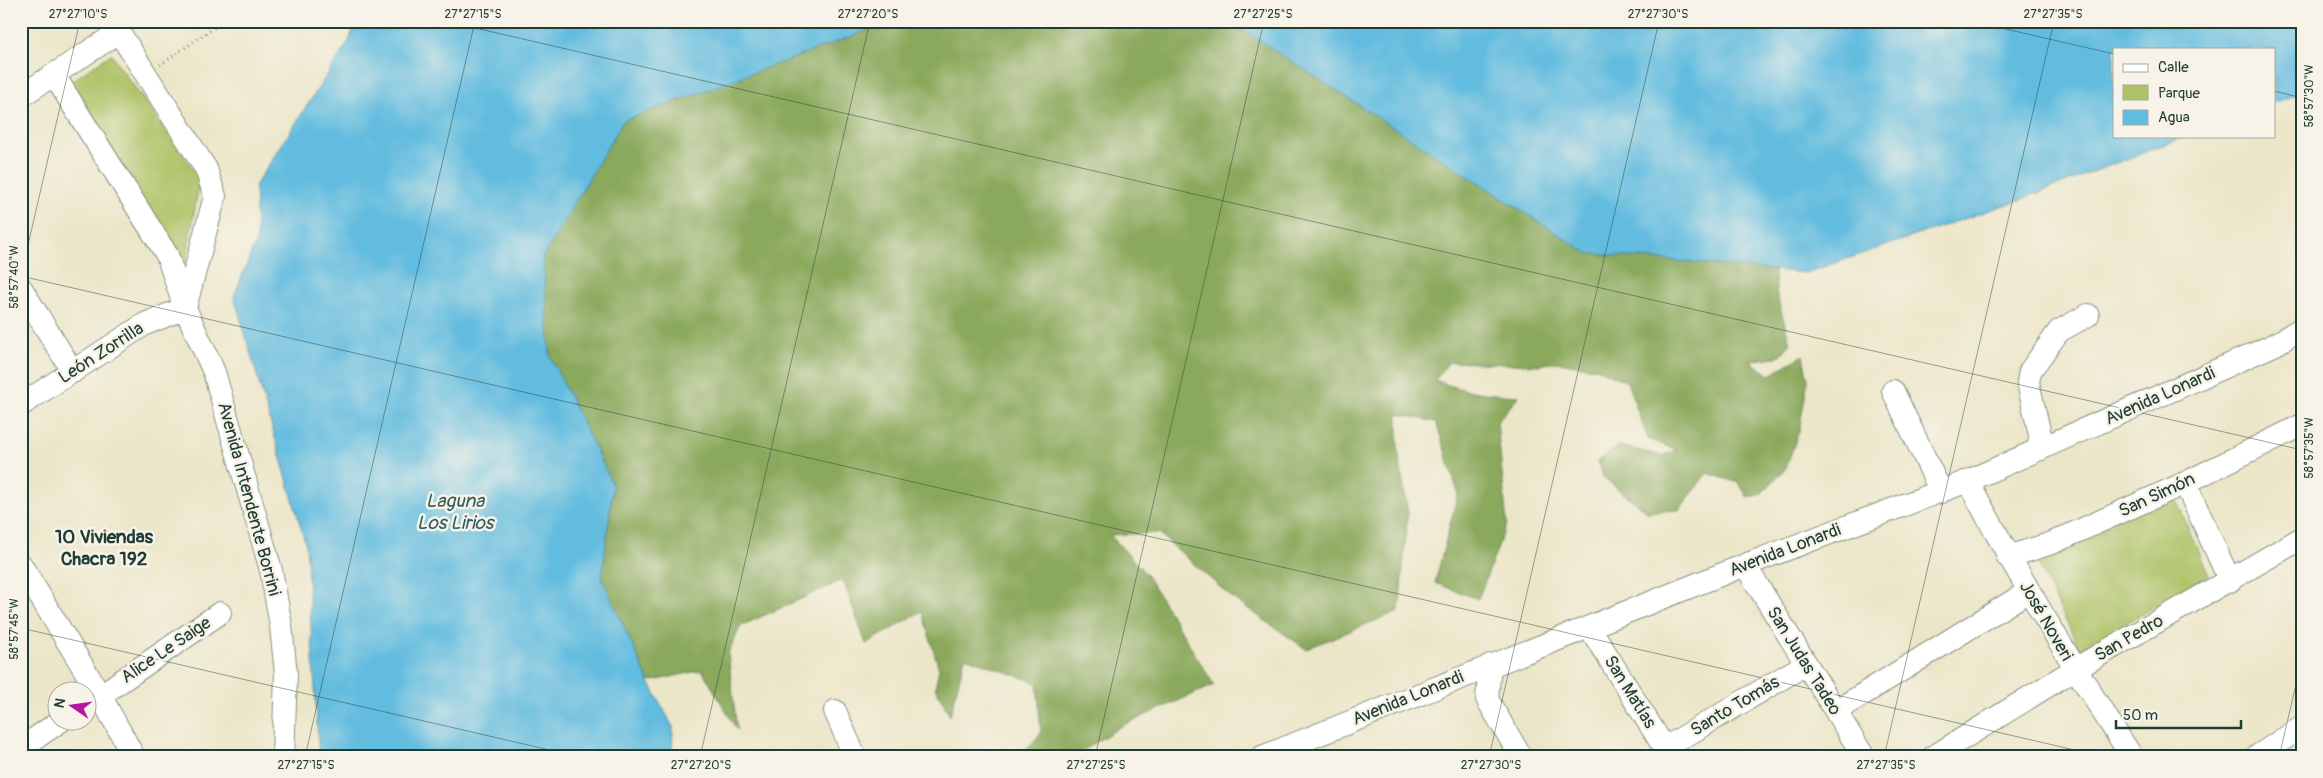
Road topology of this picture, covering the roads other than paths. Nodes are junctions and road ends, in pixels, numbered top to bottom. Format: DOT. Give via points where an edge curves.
graph roads {
  1 [pos="116,27"];
  2 [pos="54,75"];
  3 [pos="21,96"];
  4 [pos="21,288"];
  5 [pos="185,308"];
  6 [pos="2088,315"];
  7 [pos="2302,328"];
  8 [pos="73,372"];
  9 [pos="1893,391"];
  10 [pos="21,405"];
  11 [pos="2300,429"];
  12 [pos="2039,450"];
  13 [pos="1968,481"];
  14 [pos="2185,483"];
  15 [pos="1942,492"];
  16 [pos="2302,538"];
  17 [pos="2008,557"];
  18 [pos="21,565"];
  19 [pos="1745,565"];
  20 [pos="2230,581"];
  21 [pos="2030,591"];
  22 [pos="220,613"];
  23 [pos="1590,628"];
  24 [pos="1806,664"];
  25 [pos="1490,665"];
  26 [pos="2075,669"];
  27 [pos="83,680"];
  28 [pos="98,697"];
  29 [pos="98,706"];
  30 [pos="835,711"];
  31 [pos="1836,711"];
  32 [pos="2302,727"];
  33 [pos="48,730"];
  34 [pos="21,748"];
  35 [pos="1667,752"];
  36 [pos="134,757"];
  37 [pos="283,757"];
  38 [pos="855,757"];
  39 [pos="1262,757"];
  40 [pos="1521,757"];
  41 [pos="1864,757"];
  42 [pos="1933,757"];
  43 [pos="2132,757"];
  44 [pos="2256,757"];
  1 -- 2 [label="street"];
  1 -- 5 [label="street" via="206,169 215,196"];
  2 -- 3 [label="street"];
  2 -- 5 [label="street, Avenida Intendente Borrini" via="167,255"];
  4 -- 8 [label="street"];
  5 -- 8 [label="street, León Zorrilla" via="146,324"];
  5 -- 37 [label="street, Avenida Intendente Borrini" via="214,372 271,570 286,674"];
  6 -- 12 [label="street" via="2059,330 2030,371 2028,382 2040,436"];
  7 -- 12 [label="street, Avenida Lonardi" via="2276,344"];
  8 -- 10 [label="street, León Zorrilla"];
  9 -- 15 [label="street"];
  11 -- 14 [label="street, San Simón"];
  12 -- 13 [label="street, Avenida Lonardi"];
  13 -- 15 [label="street, Avenida Lonardi"];
  13 -- 17 [label="street, José Noveri"];
  14 -- 17 [label="street, San Simón" via="2052,543"];
  14 -- 20 [label="street"];
  15 -- 19 [label="street, Avenida Lonardi"];
  16 -- 20 [label="street, San Pedro"];
  17 -- 21 [label="street, José Noveri"];
  18 -- 27 [label="street"];
  19 -- 23 [label="street, Avenida Lonardi"];
  19 -- 24 [label="street, San Judas Tadeo"];
  20 -- 26 [label="street, San Pedro"];
  21 -- 26 [label="street, José Noveri"];
  21 -- 31 [label="street"];
  22 -- 28 [label="street, Alice Le Saige"];
  23 -- 25 [label="street, Avenida Lonardi"];
  23 -- 35 [label="street, San Matías"];
  24 -- 31 [label="street, San Judas Tadeo"];
  24 -- 35 [label="street, Santo Tomás"];
  25 -- 39 [label="street, Avenida Lonardi"];
  25 -- 40 [label="street" via="1487,699"];
  26 -- 42 [label="street, San Pedro"];
  26 -- 43 [label="street, José Noveri"];
  29 -- 36 [label="street"];
  30 -- 38 [label="street"];
  31 -- 41 [label="street, San Judas Tadeo"];
  32 -- 44 [label="street"];
  33 -- 34 [label="street"];
}
